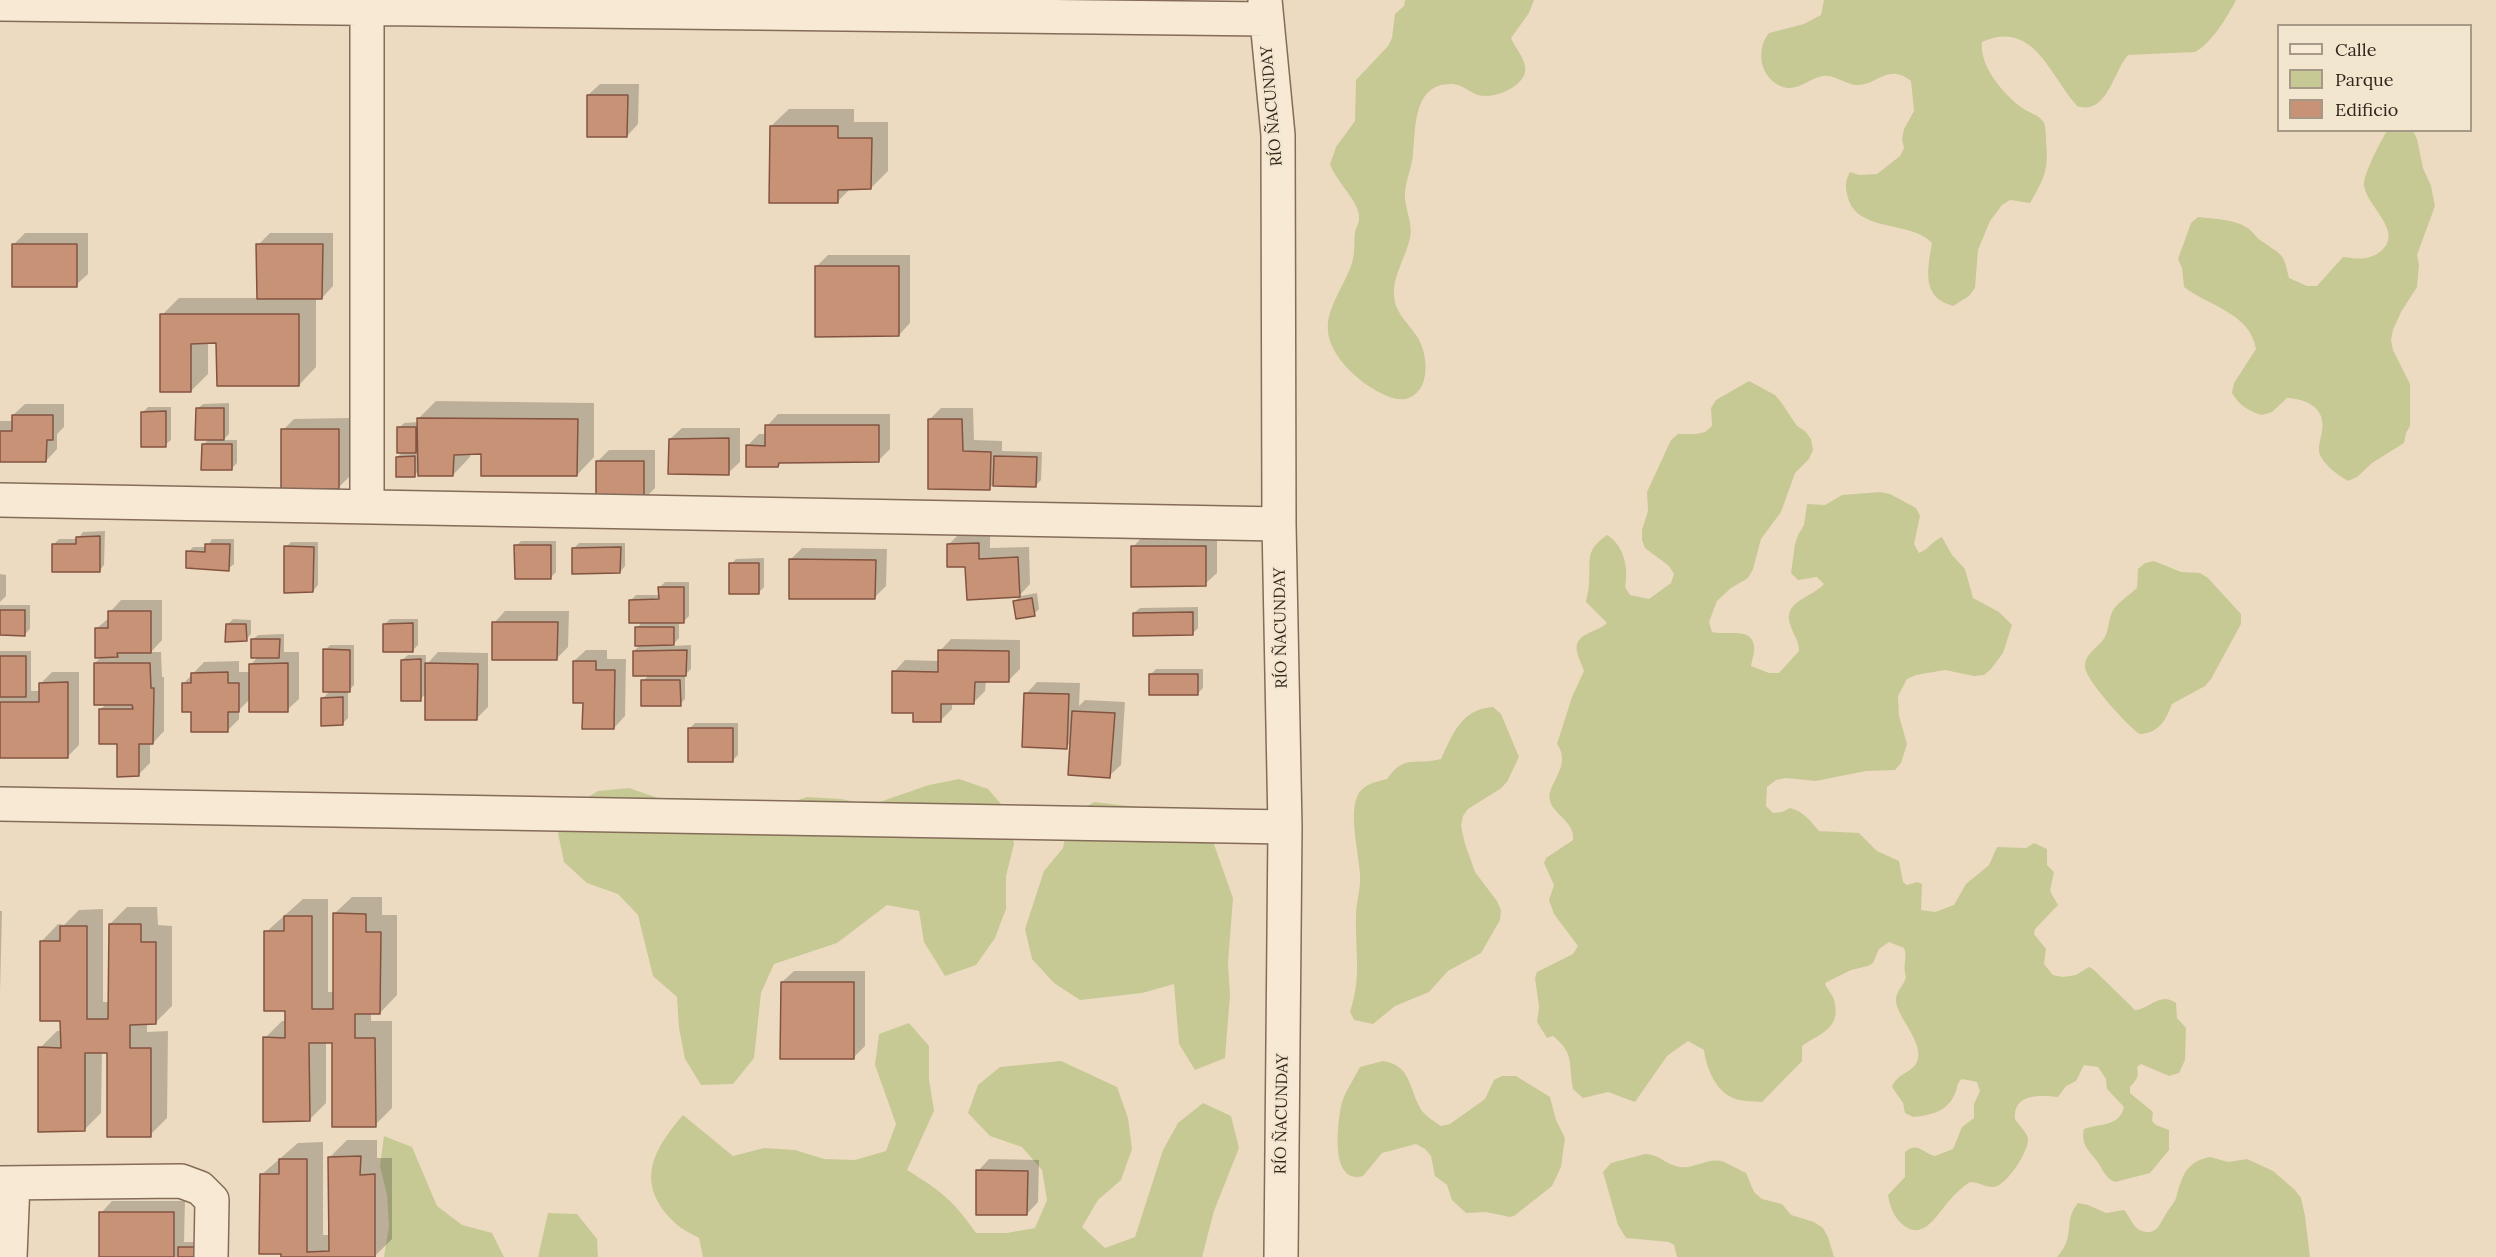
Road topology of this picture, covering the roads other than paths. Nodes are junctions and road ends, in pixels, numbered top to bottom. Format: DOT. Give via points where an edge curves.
graph roads {
  1 [pos="0,4"];
  2 [pos="366,4"];
  3 [pos="1265,9"];
  4 [pos="0,500"];
  5 [pos="367,507"];
  6 [pos="1279,524"];
  7 [pos="0,804"];
  8 [pos="1284,827"];
  9 [pos="6,1183"];
  10 [pos="10,1257"];
  11 [pos="211,1257"];
  12 [pos="1281,1257"];
  1 -- 2 [label="street"];
  2 -- 3 [label="street"];
  2 -- 5 [label="street"];
  3 -- 6 [label="street, RÍO ÑACUNDAY" via="1278,135"];
  4 -- 5 [label="street"];
  5 -- 6 [label="street"];
  6 -- 8 [label="street, RÍO ÑACUNDAY"];
  7 -- 8 [label="street"];
  8 -- 12 [label="street, RÍO ÑACUNDAY"];
  9 -- 10 [label="street"];
  9 -- 11 [label="street" via="181,1181 200,1188 212,1200"];
}
